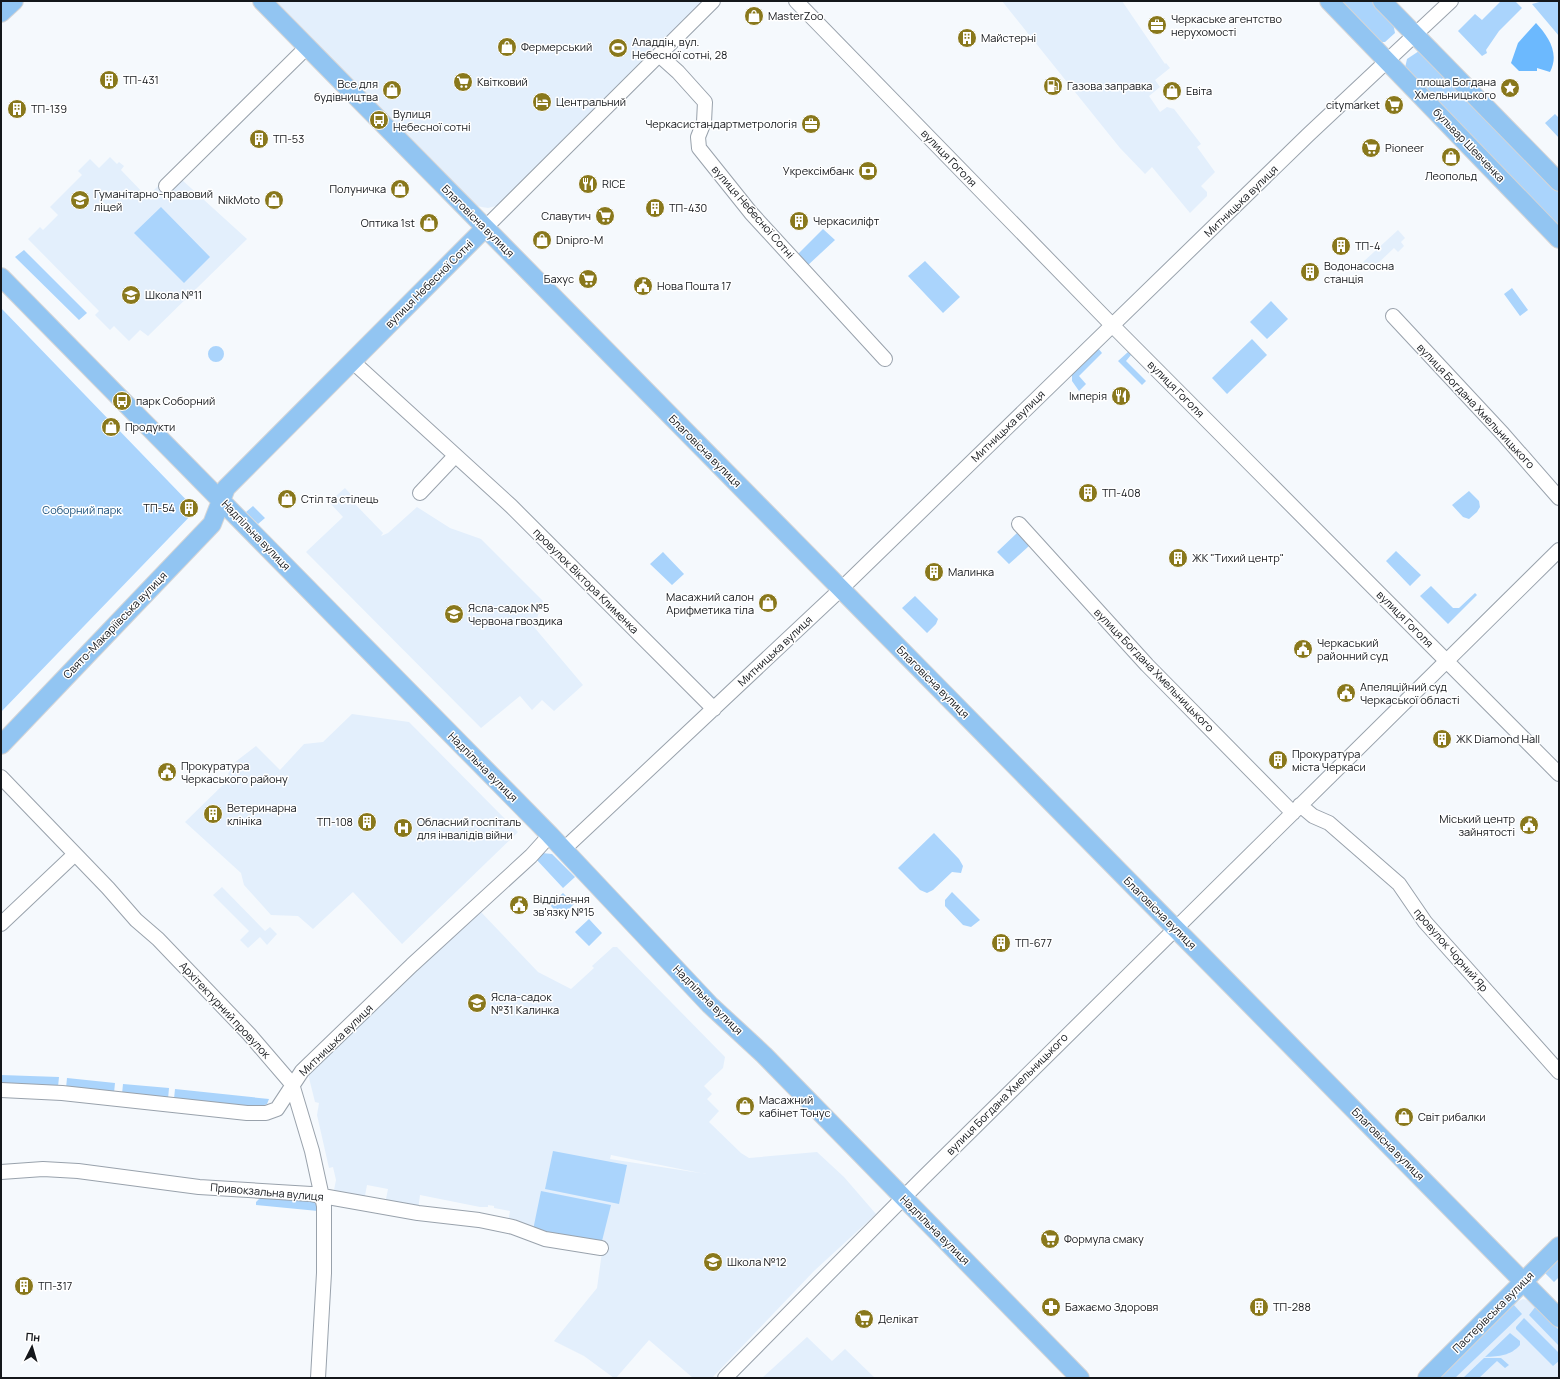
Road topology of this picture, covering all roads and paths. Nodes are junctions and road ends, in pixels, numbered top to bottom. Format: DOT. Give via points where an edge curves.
graph roads {
  1 [pos="14,1"];
  2 [pos="262,1"];
  3 [pos="712,1"];
  4 [pos="796,1"];
  5 [pos="1329,1"];
  6 [pos="1382,1"];
  7 [pos="1451,1"];
  8 [pos="1,13"];
  9 [pos="1415,34"];
  10 [pos="307,47"];
  11 [pos="659,55"];
  12 [pos="1387,60"];
  13 [pos="1559,182"];
  14 [pos="166,186"];
  15 [pos="485,228"];
  16 [pos="1559,239"];
  17 [pos="1,277"];
  18 [pos="1393,316"];
  19 [pos="1112,325"];
  20 [pos="885,359"];
  21 [pos="352,361"];
  22 [pos="455,456"];
  23 [pos="420,493"];
  24 [pos="1559,498"];
  25 [pos="221,500"];
  26 [pos="1019,524"];
  27 [pos="1559,550"];
  28 [pos="841,589"];
  29 [pos="1447,661"];
  30 [pos="714,709"];
  31 [pos="1,745"];
  32 [pos="1559,774"];
  33 [pos="1,776"];
  34 [pos="1297,809"];
  35 [pos="550,835"];
  36 [pos="564,849"];
  37 [pos="75,854"];
  38 [pos="1,924"];
  39 [pos="1175,928"];
  40 [pos="1559,1072"];
  41 [pos="292,1084"];
  42 [pos="1,1090"];
  43 [pos="1,1172"];
  44 [pos="322,1196"];
  45 [pos="903,1198"];
  46 [pos="1559,1246"];
  47 [pos="601,1248"];
  48 [pos="1523,1282"];
  49 [pos="1559,1318"];
  50 [pos="318,1378"];
  51 [pos="725,1378"];
  52 [pos="1080,1378"];
  53 [pos="1426,1378"];
  1 -- 8 [label="main road"];
  2 -- 10 [label="main road, Благовісна вулиця"];
  3 -- 11 [label="street, вулиця Небесної Сотні"];
  4 -- 19 [label="street, вулиця Гоголя"];
  5 -- 12 [label="main road, бульвар Шевченка"];
  6 -- 9 [label="main road"];
  7 -- 9 [label="street, Митницька вулиця"];
  9 -- 12 [label="street, Митницька вулиця"];
  9 -- 13 [label="main road"];
  10 -- 14 [label="street"];
  10 -- 15 [label="main road, Благовісна вулиця"];
  11 -- 15 [label="street, вулиця Небесної Сотні"];
  11 -- 20 [label="street, вулиця Небесної Сотні" via="705,102 704,122 698,137 699,148 751,213"];
  12 -- 16 [label="main road, бульвар Шевченка"];
  12 -- 19 [label="street, Митницька вулиця"];
  15 -- 21 [label="main road, вулиця Небесної Сотні"];
  15 -- 28 [label="main road, Благовісна вулиця"];
  17 -- 25 [label="main road, Надпільна вулиця"];
  18 -- 24 [label="street, вулиця Богдана Хмельницького"];
  19 -- 28 [label="street, Митницька вулиця"];
  19 -- 29 [label="street, вулиця Гоголя"];
  21 -- 22 [label="street, провулок Віктора Клименка"];
  21 -- 25 [label="main road, вулиця Небесної Сотні" via="226,488"];
  22 -- 23 [label="street"];
  22 -- 30 [label="street, провулок Віктора Клименка" via="511,506"];
  25 -- 31 [label="main road, Свято-Макаріївська вулиця" via="212,524"];
  25 -- 35 [label="main road, Надпільна вулиця"];
  26 -- 34 [label="street, вулиця Богдана Хмельницького" via="1147,665"];
  27 -- 29 [label="street, вулиця Богдана Хмельницького"];
  28 -- 30 [label="street, Митницька вулиця"];
  28 -- 39 [label="main road, Благовісна вулиця"];
  29 -- 32 [label="street, вулиця Гоголя"];
  29 -- 34 [label="street, вулиця Богдана Хмельницького"];
  30 -- 36 [label="street, Митницька вулиця"];
  33 -- 37 [label="street, Архітектурний провулок"];
  34 -- 39 [label="street, вулиця Богдана Хмельницького"];
  34 -- 40 [label="street, провулок Чорний Яр" via="1329,823 1399,884 1425,922"];
  35 -- 36 [label="main road, Надпільна вулиця"];
  35 -- 41 [label="street, Митницька вулиця" via="531,856 302,1071"];
  36 -- 45 [label="main road, Надпільна вулиця" via="710,1005 764,1055"];
  37 -- 38 [label="street"];
  37 -- 41 [label="street, Архітектурний провулок" via="136,920 158,939 245,1029"];
  39 -- 45 [label="street, вулиця Богдана Хмельницького"];
  39 -- 48 [label="main road, Благовісна вулиця"];
  41 -- 42 [label="street, Митницька вулиця" via="279,1106 266,1113 62,1093"];
  41 -- 44 [label="street, Архітектурний провулок"];
  43 -- 44 [label="street, Привокзальна вулиця" via="43,1169 78,1171 199,1187"];
  44 -- 47 [label="street, Привокзальна вулиця" via="418,1213 479,1220 513,1227 539,1237"];
  44 -- 50 [label="street, Архітектурний провулок" via="325,1220 324,1273"];
  45 -- 51 [label="street, вулиця Богдана Хмельницького"];
  45 -- 52 [label="main road, Надпільна вулиця"];
  46 -- 48 [label="main road, Пастерівська вулиця"];
  48 -- 49 [label="main road, Благовісна вулиця"];
  48 -- 53 [label="main road, Пастерівська вулиця"];
}
